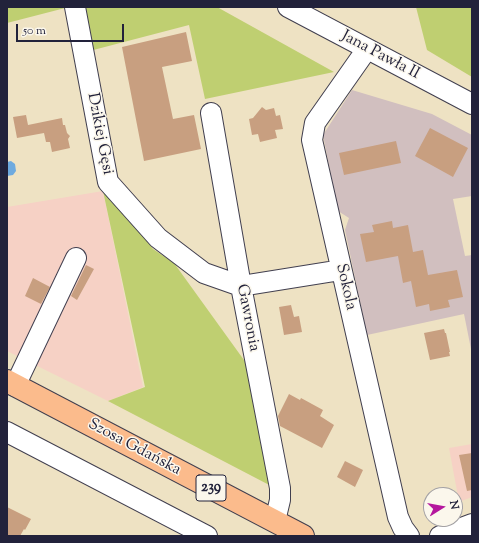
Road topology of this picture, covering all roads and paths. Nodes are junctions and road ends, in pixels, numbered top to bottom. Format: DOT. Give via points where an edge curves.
graph roads {
  1 [pos="75,7"];
  2 [pos="288,7"];
  3 [pos="367,49"];
  4 [pos="472,104"];
  5 [pos="211,114"];
  6 [pos="76,258"];
  7 [pos="341,270"];
  8 [pos="241,286"];
  9 [pos="11,383"];
  10 [pos="7,432"];
  11 [pos="275,521"];
  12 [pos="472,524"];
  13 [pos="207,536"];
  14 [pos="303,536"];
  15 [pos="409,536"];
  16 [pos="440,536"];
  1 -- 8 [label="street, Dzikiej Gęsi" via="108,182 158,238 204,273"];
  2 -- 3 [label="street, Jana Pawła II"];
  3 -- 4 [label="street, Jana Pawła II"];
  3 -- 7 [label="street, Sokola" via="315,123 312,140"];
  5 -- 8 [label="street, Gawronia"];
  6 -- 9 [label="street"];
  7 -- 8 [label="street, Dzikiej Gęsi"];
  7 -- 15 [label="street, Sokola" via="398,517"];
  8 -- 11 [label="street, Gawronia" via="280,488"];
  9 -- 11 [label="main road, Szosa Gdańska / 239"];
  10 -- 13 [label="street"];
  11 -- 14 [label="main road, Szosa Gdańska / 239"];
  12 -- 16 [label="street"];
}
